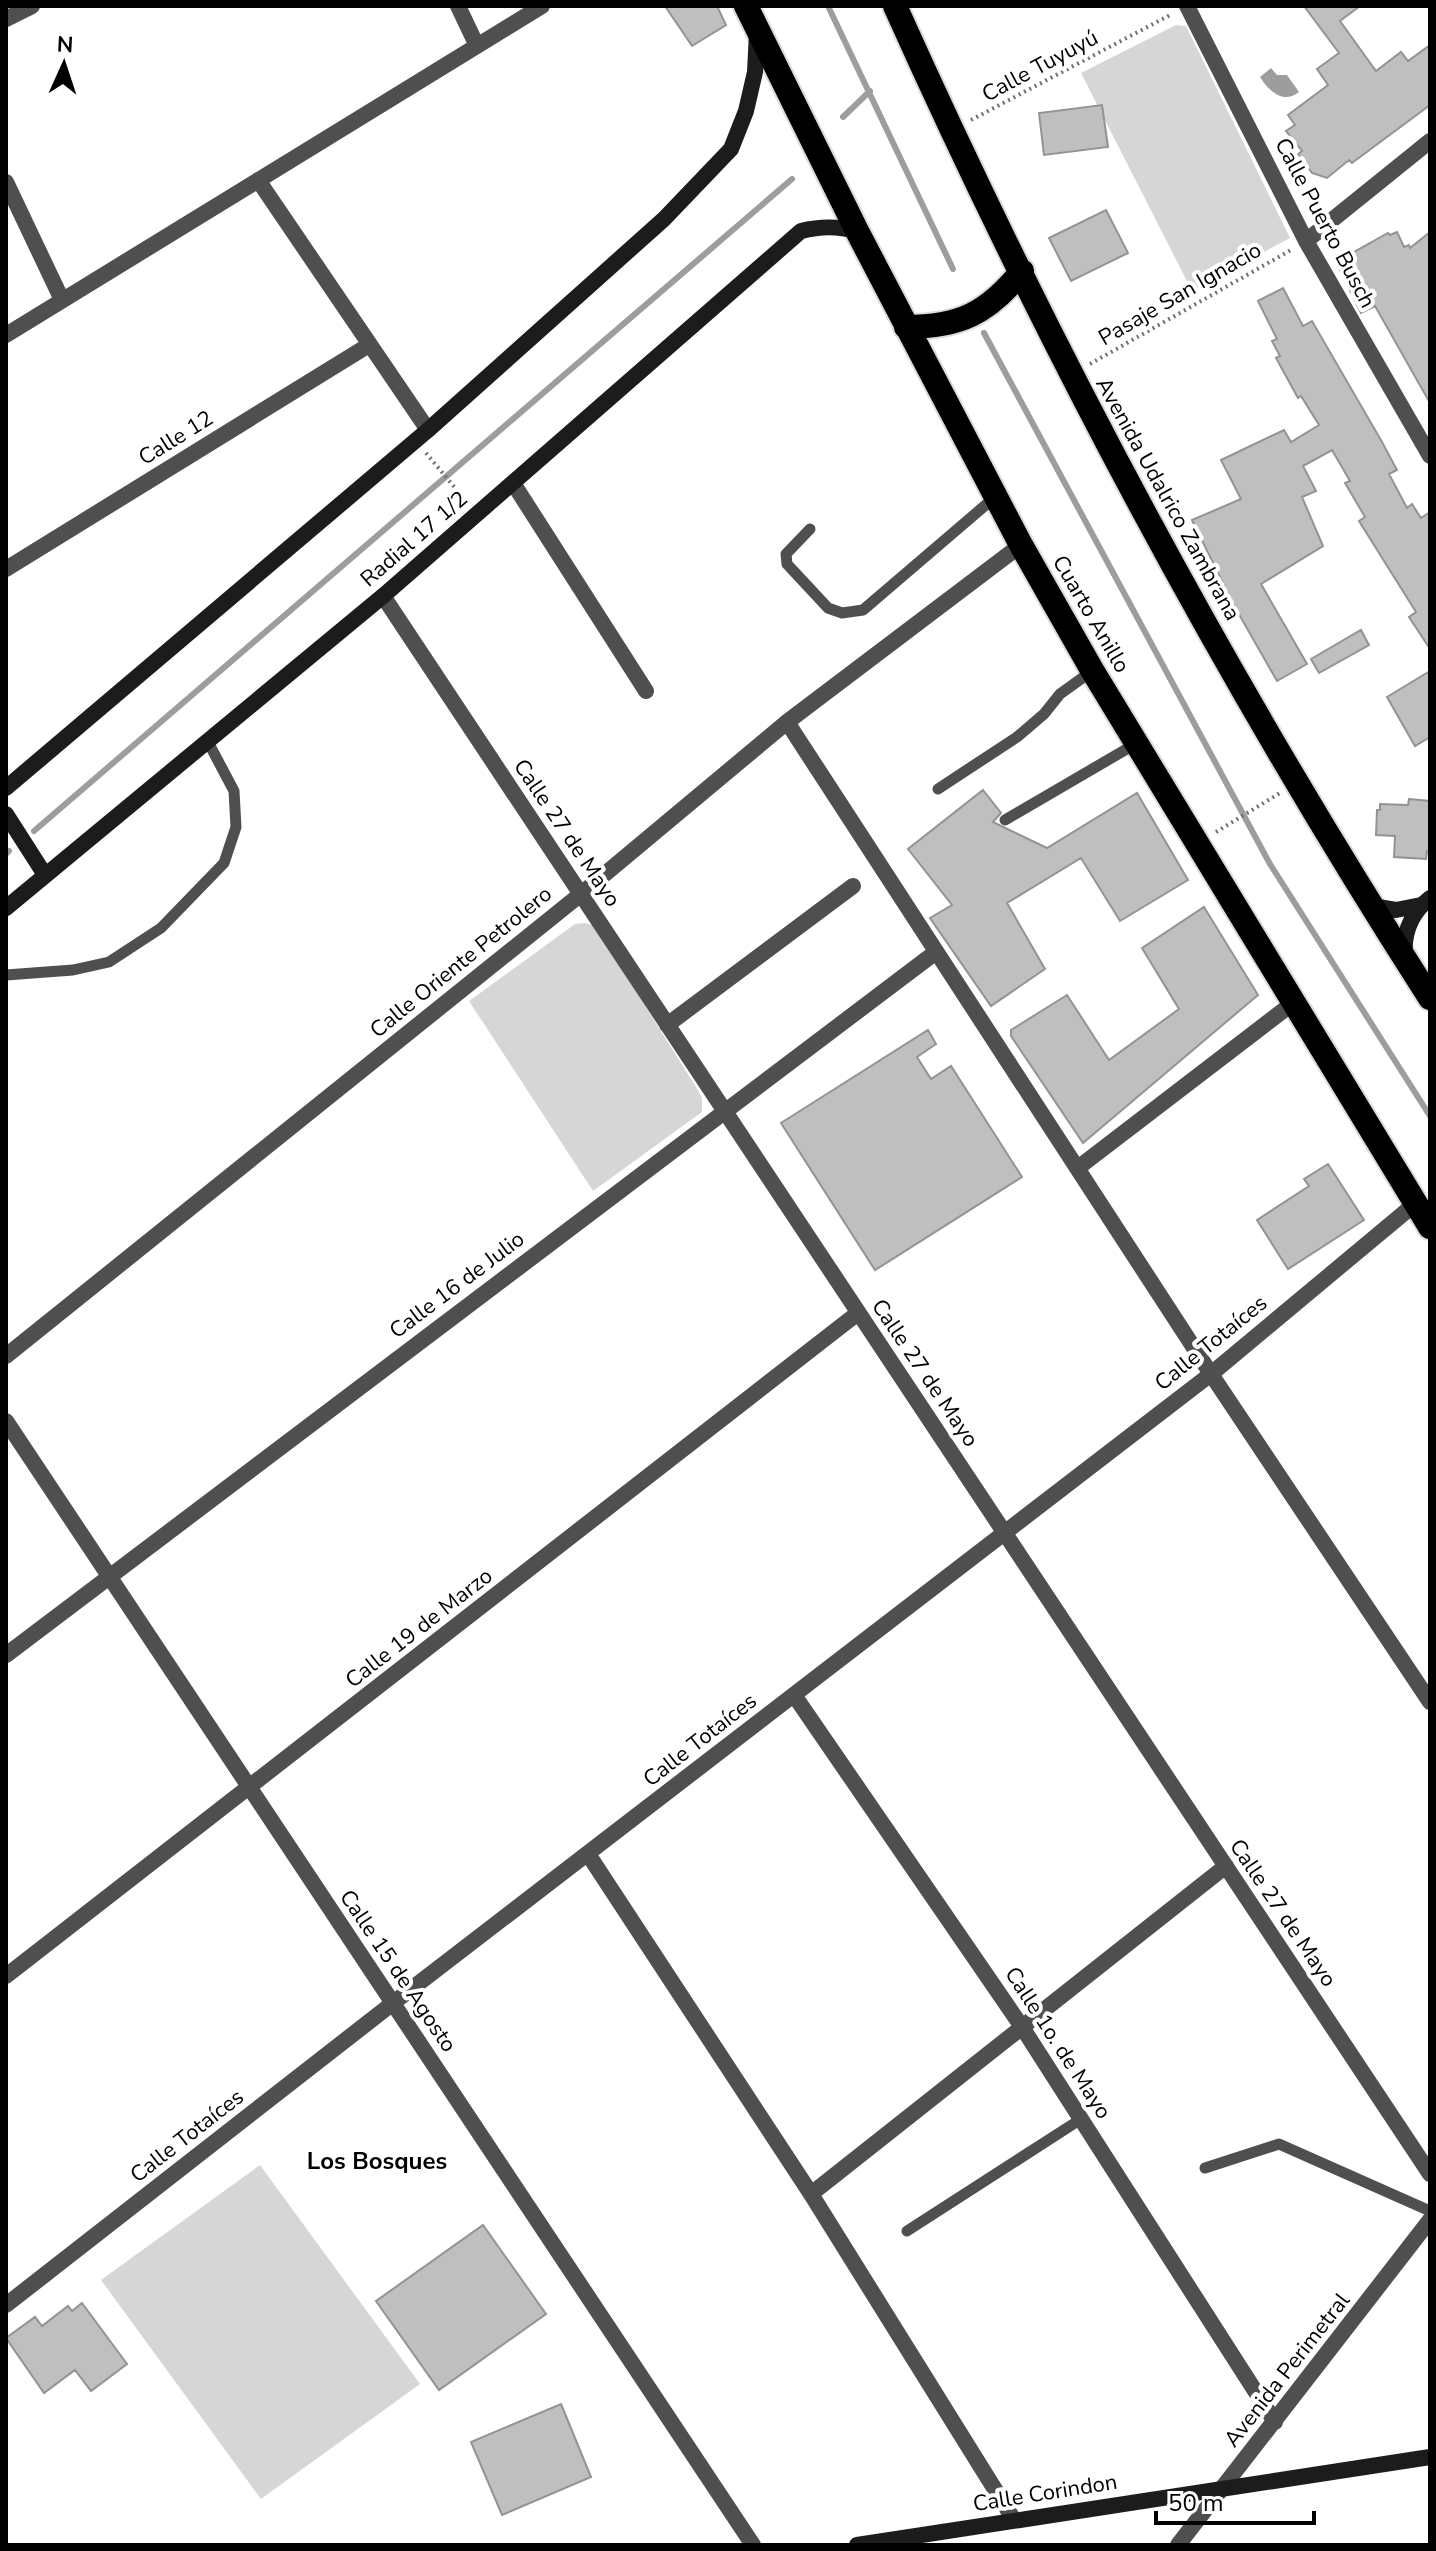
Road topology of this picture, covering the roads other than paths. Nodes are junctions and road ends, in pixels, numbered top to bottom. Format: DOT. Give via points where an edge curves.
graph roads {
  1 [pos="32,6"];
  2 [pos="458,6"];
  3 [pos="542,6"];
  4 [pos="746,6"];
  5 [pos="895,6"];
  6 [pos="1180,10"];
  7 [pos="6,19"];
  8 [pos="757,31"];
  9 [pos="477,46"];
  10 [pos="1430,141"];
  11 [pos="258,180"];
  12 [pos="6,182"];
  13 [pos="857,231"];
  14 [pos="1306,241"];
  15 [pos="1022,271"];
  16 [pos="62,300"];
  17 [pos="906,327"];
  18 [pos="6,335"];
  19 [pos="369,345"];
  20 [pos="428,430"];
  21 [pos="1430,456"];
  22 [pos="513,483"];
  23 [pos="996,497"];
  24 [pos="810,529"];
  25 [pos="1021,545"];
  26 [pos="6,569"];
  27 [pos="383,596"];
  28 [pos="1092,670"];
  29 [pos="646,691"];
  30 [pos="787,722"];
  31 [pos="207,740"];
  32 [pos="1138,743"];
  33 [pos="6,788"];
  34 [pos="938,789"];
  35 [pos="6,814"];
  36 [pos="1005,820"];
  37 [pos="45,875"];
  38 [pos="853,886"];
  39 [pos="581,894"];
  40 [pos="1425,902"];
  41 [pos="1372,906"];
  42 [pos="6,908"];
  43 [pos="936,952"];
  44 [pos="1405,960"];
  45 [pos="6,975"];
  46 [pos="1430,998"];
  47 [pos="1293,1003"];
  48 [pos="667,1025"];
  49 [pos="724,1111"];
  50 [pos="1079,1167"];
  51 [pos="1416,1203"];
  52 [pos="1430,1227"];
  53 [pos="858,1313"];
  54 [pos="6,1356"];
  55 [pos="1211,1374"];
  56 [pos="6,1421"];
  57 [pos="1004,1533"];
  58 [pos="109,1576"];
  59 [pos="6,1655"];
  60 [pos="794,1695"];
  61 [pos="1430,1702"];
  62 [pos="250,1788"];
  63 [pos="588,1854"];
  64 [pos="1226,1866"];
  65 [pos="6,1976"];
  66 [pos="393,2003"];
  67 [pos="1022,2027"];
  68 [pos="1081,2119"];
  69 [pos="1205,2168"];
  70 [pos="1430,2174"];
  71 [pos="811,2194"];
  72 [pos="1430,2211"];
  73 [pos="1430,2220"];
  74 [pos="907,2231"];
  75 [pos="6,2305"];
  76 [pos="1275,2422"];
  77 [pos="1430,2457"];
  78 [pos="1224,2487"];
  79 [pos="1014,2520"];
  80 [pos="753,2545"];
  81 [pos="857,2545"];
  82 [pos="1178,2545"];
  1 -- 7 [label="street"];
  2 -- 9 [label="street"];
  3 -- 9 [label="street"];
  4 -- 8 [label="highway, Cuarto Anillo"];
  5 -- 15 [label="highway, Avenida Udalrico Zambrana"];
  6 -- 14 [label="street, Calle Puerto Busch"];
  8 -- 13 [label="highway, Cuarto Anillo"];
  8 -- 20 [label="main road" via="755,72 731,149 664,219"];
  9 -- 11 [label="street"];
  10 -- 14 [label="street"];
  11 -- 16 [label="street"];
  11 -- 19 [label="street"];
  12 -- 16 [label="street"];
  13 -- 17 [label="highway, Cuarto Anillo"];
  13 -- 22 [label="main road, Radial 17 1/2" via="801,231"];
  14 -- 21 [label="street, Calle Puerto Busch"];
  15 -- 17 [label="highway" via="996,300 969,316 939,326"];
  15 -- 41 [label="highway, Avenida Udalrico Zambrana" via="1138,501 1296,783"];
  16 -- 18 [label="street"];
  17 -- 23 [label="highway, Cuarto Anillo"];
  19 -- 20 [label="street"];
  19 -- 26 [label="street, Calle 12"];
  20 -- 33 [label="main road"];
  22 -- 27 [label="main road, Radial 17 1/2"];
  22 -- 29 [label="street"];
  23 -- 24 [label="lane" via="863,610 842,613 828,608 787,564 786,554"];
  23 -- 25 [label="highway, Cuarto Anillo"];
  25 -- 28 [label="highway, Cuarto Anillo"];
  25 -- 30 [label="street, Calle Oriente Petrolero"];
  27 -- 31 [label="main road, Radial 17 1/2"];
  27 -- 39 [label="street, Calle 27 de Mayo"];
  28 -- 32 [label="highway, Cuarto Anillo"];
  28 -- 34 [label="lane" via="1017,737"];
  30 -- 39 [label="street, Calle Oriente Petrolero"];
  30 -- 43 [label="street"];
  31 -- 37 [label="main road, Radial 17 1/2"];
  31 -- 45 [label="lane" via="234,791 236,827 224,863 161,928 109,962"];
  32 -- 36 [label="lane"];
  32 -- 47 [label="highway, Cuarto Anillo"];
  35 -- 37 [label="main road"];
  37 -- 42 [label="main road, Radial 17 1/2"];
  38 -- 48 [label="street"];
  39 -- 48 [label="street, Calle 27 de Mayo"];
  39 -- 54 [label="street, Calle Oriente Petrolero"];
  40 -- 41 [label="main road" via="1396,910"];
  40 -- 44 [label="main road" via="1406,931"];
  41 -- 44 [label="highway, Avenida Udalrico Zambrana"];
  43 -- 49 [label="street, Calle 16 de Julio"];
  43 -- 50 [label="street"];
  44 -- 46 [label="highway, Avenida Udalrico Zambrana"];
  47 -- 50 [label="street"];
  47 -- 51 [label="highway, Cuarto Anillo"];
  48 -- 49 [label="street, Calle 27 de Mayo"];
  49 -- 53 [label="street, Calle 27 de Mayo"];
  49 -- 58 [label="street, Calle 16 de Julio"];
  50 -- 55 [label="street"];
  51 -- 52 [label="highway, Cuarto Anillo"];
  51 -- 55 [label="street, Calle Totaíces"];
  53 -- 57 [label="street, Calle 27 de Mayo"];
  53 -- 62 [label="street, Calle 19 de Marzo"];
  55 -- 57 [label="street, Calle Totaíces"];
  55 -- 61 [label="street"];
  56 -- 58 [label="street, Calle 15 de Agosto"];
  57 -- 60 [label="street, Calle Totaíces"];
  57 -- 64 [label="street, Calle 27 de Mayo"];
  58 -- 59 [label="street, Calle 16 de Julio"];
  58 -- 62 [label="street, Calle 15 de Agosto"];
  60 -- 63 [label="street, Calle Totaíces"];
  60 -- 67 [label="street, Calle 1o. de Mayo"];
  62 -- 65 [label="street, Calle 19 de Marzo"];
  62 -- 66 [label="street, Calle 15 de Agosto"];
  63 -- 66 [label="street, Calle Totaíces"];
  63 -- 71 [label="street"];
  64 -- 67 [label="street"];
  64 -- 70 [label="street, Calle 27 de Mayo"];
  66 -- 75 [label="street, Calle Totaíces"];
  66 -- 80 [label="street, Calle 15 de Agosto"];
  67 -- 68 [label="street, Calle 1o. de Mayo"];
  67 -- 71 [label="street"];
  68 -- 74 [label="lane"];
  68 -- 76 [label="street, Calle 1o. de Mayo"];
  69 -- 72 [label="lane" via="1279,2144"];
  71 -- 79 [label="street"];
  73 -- 76 [label="street, Avenida Perimetral"];
  76 -- 78 [label="street, Avenida Perimetral"];
  77 -- 78 [label="main road, Calle Corindon"];
  78 -- 79 [label="main road, Calle Corindon"];
  78 -- 82 [label="street, Avenida Perimetral"];
  79 -- 81 [label="main road, Calle Corindon"];
}
